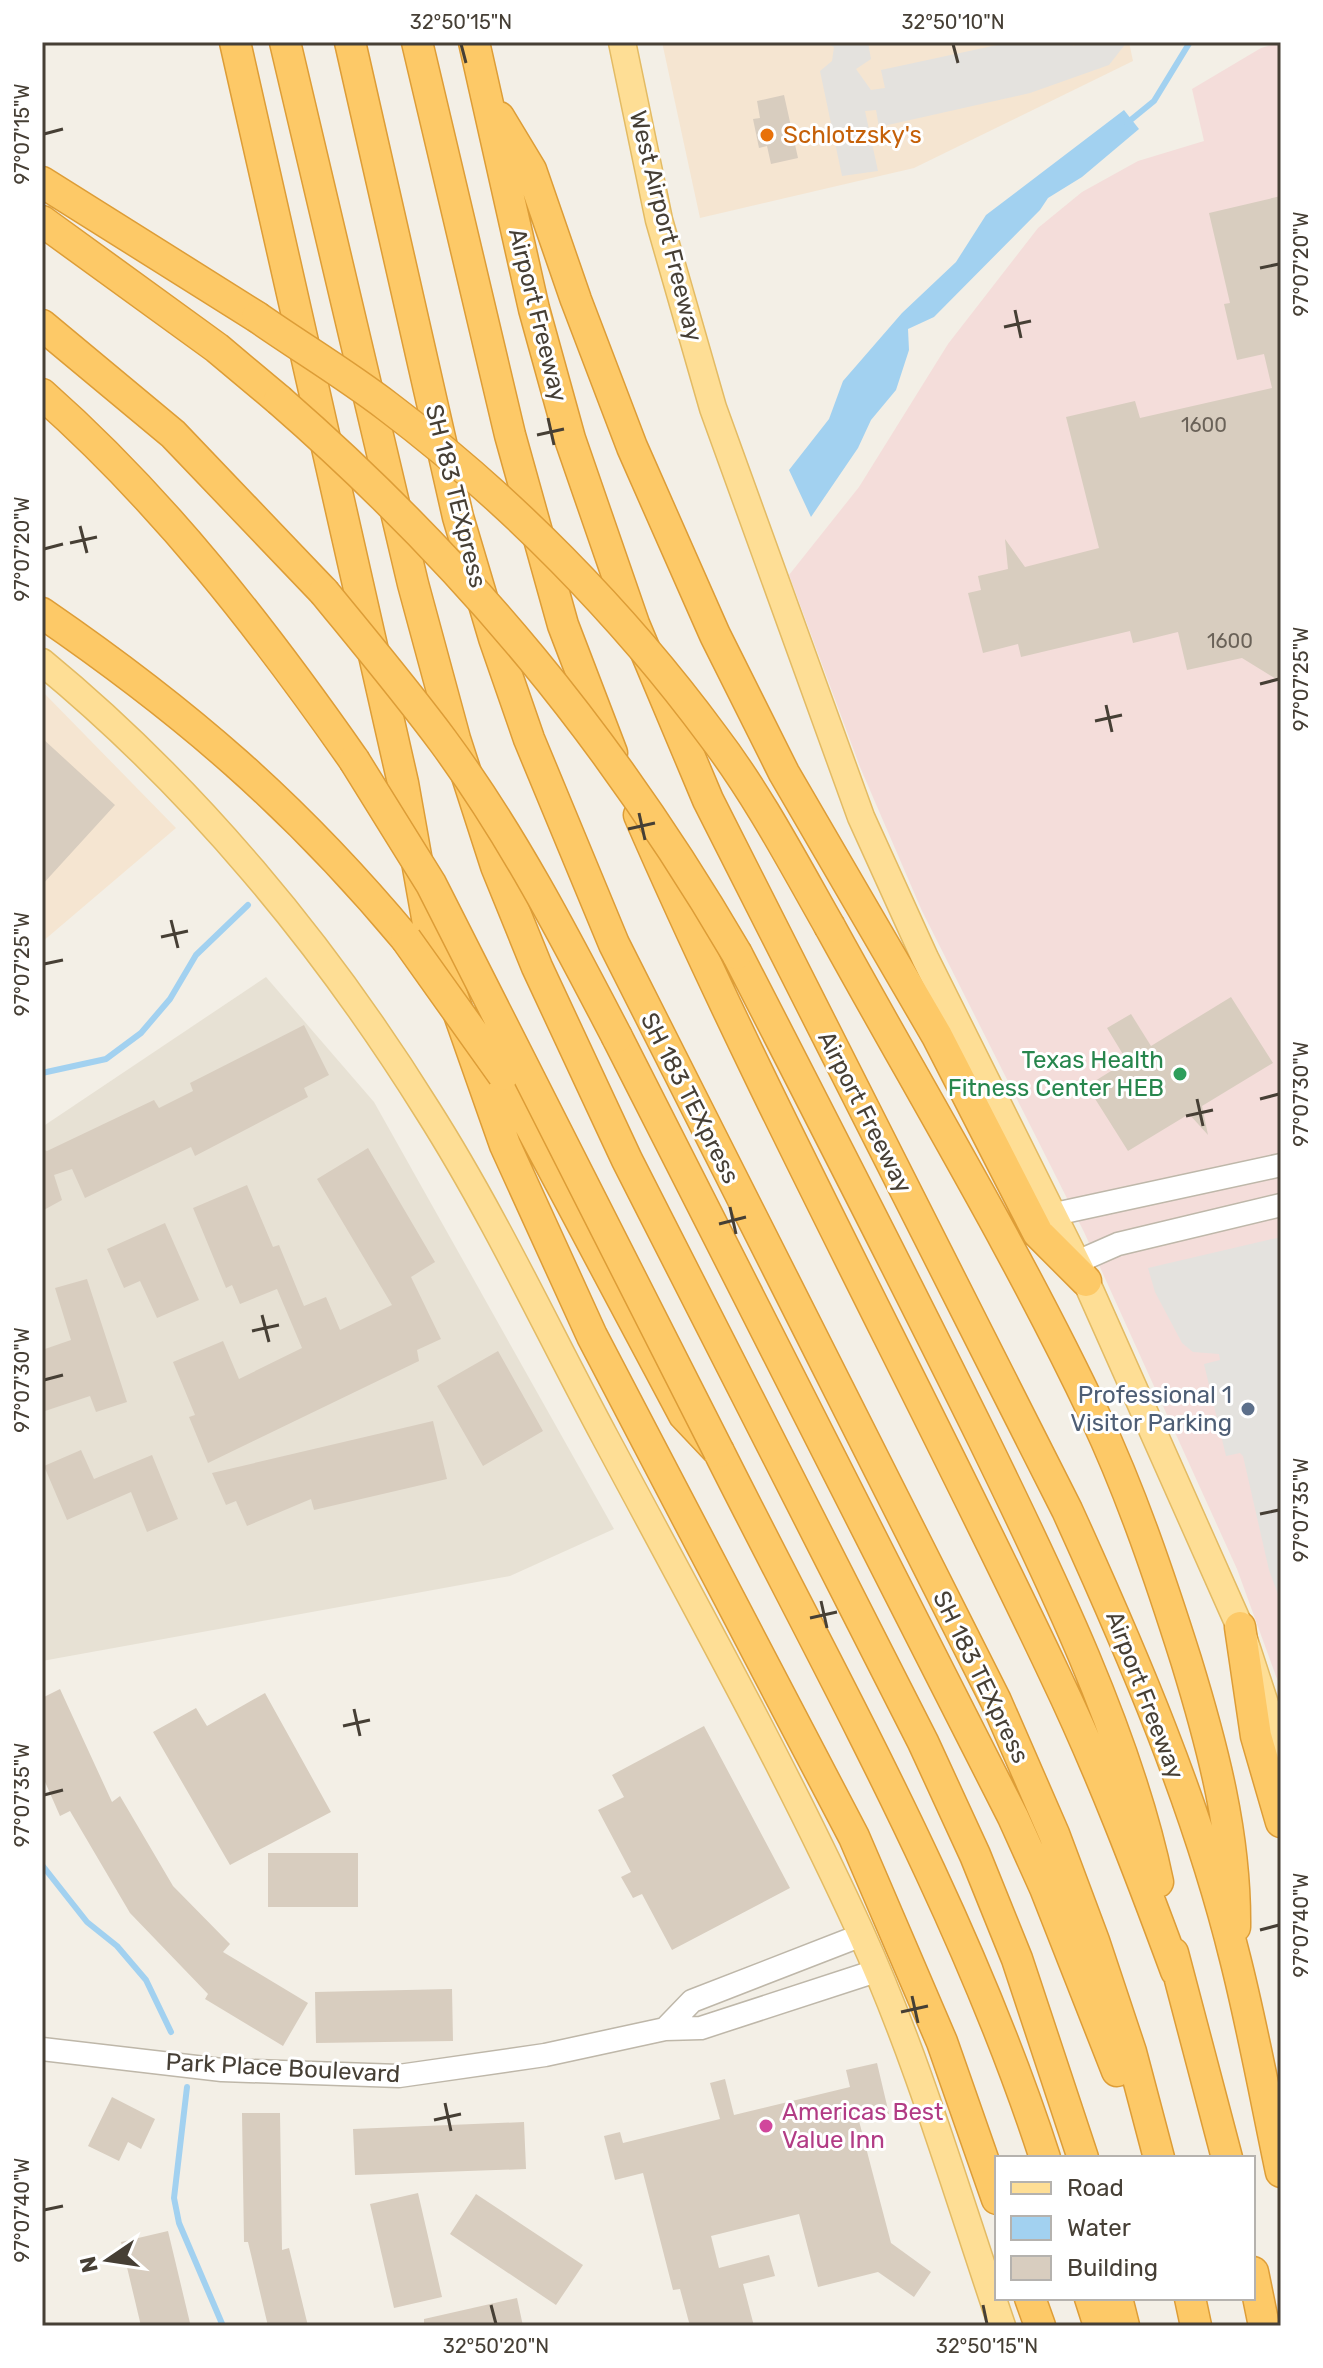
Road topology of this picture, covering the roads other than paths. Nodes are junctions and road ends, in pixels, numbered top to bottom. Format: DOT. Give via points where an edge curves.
graph roads {
  1 [pos="235,42"];
  2 [pos="285,42"];
  3 [pos="350,42"];
  4 [pos="417,42"];
  5 [pos="474,42"];
  6 [pos="622,42"];
  7 [pos="486,94"];
  8 [pos="42,182"];
  9 [pos="42,221"];
  10 [pos="42,325"];
  11 [pos="42,394"];
  12 [pos="42,613"];
  13 [pos="42,662"];
  14 [pos="1281,1165"];
  15 [pos="1281,1205"];
  16 [pos="1055,1214"];
  17 [pos="1082,1272"];
  18 [pos="719,1452"];
  19 [pos="1240,1627"];
  20 [pos="1281,1753"];
  21 [pos="1281,1822"];
  22 [pos="862,1935"];
  23 [pos="1235,1957"];
  24 [pos="876,1971"];
  25 [pos="1176,1971"];
  26 [pos="665,2029"];
  27 [pos="42,2049"];
  28 [pos="1044,2156"];
  29 [pos="1082,2156"];
  30 [pos="1155,2156"];
  31 [pos="1156,2156"];
  32 [pos="1226,2156"];
  33 [pos="1281,2172"];
  34 [pos="995,2193"];
  35 [pos="1255,2282"];
  36 [pos="1031,2300"];
  37 [pos="1091,2300"];
  38 [pos="1118,2300"];
  39 [pos="1190,2300"];
  40 [pos="1002,2326"];
  41 [pos="1040,2326"];
  42 [pos="1099,2326"];
  43 [pos="1124,2326"];
  44 [pos="1196,2326"];
  45 [pos="1264,2326"];
  1 -- 34 [label="highway" via="403,783 429,929 505,1145 592,1336 854,1837 942,2042"];
  2 -- 29 [label="highway" via="413,584 496,866 621,1147 923,1742 975,1855 1026,1986"];
  3 -- 31 [label="highway, SH 183 TEXpress" via="458,517 534,752 620,957 996,1701 1094,1941 1131,2052"];
  4 -- 25 [label="highway" via="510,435 563,625 597,717 747,1049 1056,1676"];
  5 -- 7 [label="highway, Airport Freeway"];
  6 -- 16 [label="main road, West Airport Freeway" via="659,220 713,408 861,817 925,958"];
  7 -- 17 [label="highway" via="531,170 632,447 715,635 784,773 937,1036 1038,1233"];
  7 -- 23 [label="highway, Airport Freeway" via="534,309 570,439 634,624 708,800 1086,1551 1160,1727"];
  8 -- 23 [label="highway, bridge" via="387,406 499,499 625,627 716,739 830,927 1096,1418 1139,1521 1203,1714 1236,1872"];
  9 -- 25 [label="highway, bridge" via="217,348 381,490 541,666 647,808 737,954 1043,1565 1148,1831"];
  10 -- 30 [label="highway, bridge" via="173,434 324,592 444,743 497,821 617,1037 1013,1817"];
  11 -- 18 [label="highway, bridge" via="202,557 273,644 354,760 431,884"];
  12 -- 18 [label="highway, bridge" via="139,679 219,744 345,865 406,939 503,1075 684,1415"];
  13 -- 22 [label="main road" via="178,789 232,848 305,935 430,1113 793,1791"];
  14 -- 16 [label="street"];
  15 -- 17 [label="street" via="1118,1244"];
  16 -- 17 [label="main road"];
  17 -- 19 [label="main road"];
  18 -- 28 [label="highway" via="953,1919 997,2020"];
  19 -- 20 [label="main road"];
  19 -- 21 [label="highway" via="1256,1736"];
  22 -- 24 [label="main road"];
  22 -- 26 [label="street" via="692,2001"];
  23 -- 33 [label="highway, Airport Freeway"];
  24 -- 26 [label="street, Park Place Boulevard" via="701,2028"];
  24 -- 40 [label="main road"];
  25 -- 32 [label="highway"];
  26 -- 27 [label="street, Park Place Boulevard" via="545,2055 399,2076 222,2070"];
  35 -- 45 [label="highway"];
  36 -- 41 [label="highway"];
  37 -- 42 [label="highway"];
  38 -- 43 [label="highway"];
  39 -- 44 [label="highway"];
}
